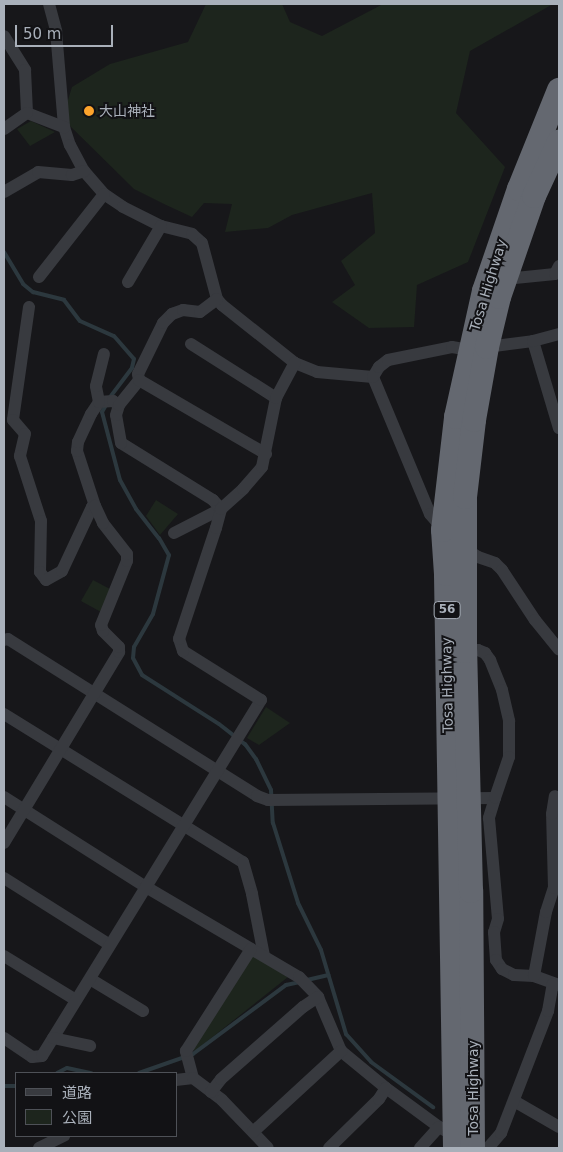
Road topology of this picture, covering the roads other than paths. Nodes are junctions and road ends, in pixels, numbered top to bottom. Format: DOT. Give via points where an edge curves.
graph roads {
  1 [pos="49,4"];
  2 [pos="4,36"];
  3 [pos="559,90"];
  4 [pos="27,113"];
  5 [pos="64,127"];
  6 [pos="4,129"];
  7 [pos="559,142"];
  8 [pos="84,171"];
  9 [pos="4,192"];
  10 [pos="104,194"];
  11 [pos="161,226"];
  12 [pos="559,266"];
  13 [pos="39,277"];
  14 [pos="506,279"];
  15 [pos="128,282"];
  16 [pos="217,299"];
  17 [pos="29,307"];
  18 [pos="559,334"];
  19 [pos="533,342"];
  20 [pos="190,344"];
  21 [pos="478,348"];
  22 [pos="104,354"];
  23 [pos="295,364"];
  24 [pos="373,377"];
  25 [pos="139,380"];
  26 [pos="276,398"];
  27 [pos="108,403"];
  28 [pos="559,428"];
  29 [pos="266,454"];
  30 [pos="95,506"];
  31 [pos="221,509"];
  32 [pos="443,530"];
  33 [pos="174,533"];
  34 [pos="464,547"];
  35 [pos="4,640"];
  36 [pos="559,650"];
  37 [pos="465,651"];
  38 [pos="95,693"];
  39 [pos="4,714"];
  40 [pos="61,748"];
  41 [pos="219,771"];
  42 [pos="556,796"];
  43 [pos="4,798"];
  44 [pos="495,798"];
  45 [pos="458,799"];
  46 [pos="24,810"];
  47 [pos="183,826"];
  48 [pos="4,843"];
  49 [pos="4,878"];
  50 [pos="146,887"];
  51 [pos="110,945"];
  52 [pos="251,948"];
  53 [pos="4,956"];
  54 [pos="264,956"];
  55 [pos="534,976"];
  56 [pos="90,978"];
  57 [pos="556,984"];
  58 [pos="314,992"];
  59 [pos="76,1000"];
  60 [pos="143,1011"];
  61 [pos="4,1038"];
  62 [pos="53,1038"];
  63 [pos="90,1046"];
  64 [pos="341,1052"];
  65 [pos="193,1078"];
  66 [pos="178,1080"];
  67 [pos="386,1088"];
  68 [pos="210,1092"];
  69 [pos="514,1101"];
  70 [pos="559,1127"];
  71 [pos="253,1132"];
  72 [pos="62,1137"];
  73 [pos="467,1143"];
  74 [pos="39,1148"];
  75 [pos="268,1148"];
  76 [pos="329,1148"];
  77 [pos="420,1148"];
  1 -- 5 [label="street" via="56,30"];
  2 -- 4 [label="street" via="25,70"];
  3 -- 21 [label="highway, Tosa Highway / 56" via="519,189 484,291"];
  4 -- 5 [label="street"];
  4 -- 6 [label="street"];
  5 -- 8 [label="street"];
  7 -- 14 [label="highway, Tosa Highway / 56" via="534,196"];
  8 -- 9 [label="street" via="72,175 38,172"];
  8 -- 10 [label="street"];
  10 -- 11 [label="street"];
  10 -- 13 [label="street"];
  11 -- 15 [label="street"];
  11 -- 16 [label="street" via="192,234 202,243"];
  12 -- 14 [label="street" via="555,274"];
  14 -- 21 [label="highway, Tosa Highway / 56"];
  16 -- 23 [label="street"];
  16 -- 25 [label="street" via="200,312 183,310 172,314 163,323 138,374"];
  17 -- 30 [label="street" via="13,420 25,434 20,456 42,521 40,572 46,580 62,571"];
  18 -- 19 [label="street"];
  19 -- 21 [label="street"];
  19 -- 28 [label="street"];
  20 -- 26 [label="street"];
  21 -- 24 [label="street" via="452,347 388,360"];
  21 -- 32 [label="highway, Tosa Highway / 56" via="456,417"];
  21 -- 34 [label="highway, Tosa Highway / 56" via="465,497"];
  22 -- 27 [label="street" via="96,386"];
  23 -- 24 [label="street" via="317,372"];
  23 -- 26 [label="street"];
  24 -- 32 [label="street" via="430,514"];
  25 -- 27 [label="street"];
  25 -- 29 [label="street"];
  26 -- 29 [label="street"];
  27 -- 30 [label="street" via="84,428 77,451"];
  27 -- 31 [label="street" via="116,415 121,443 213,500"];
  29 -- 31 [label="street" via="262,467"];
  30 -- 38 [label="street" via="103,523 128,554 128,562 101,625 119,647 119,652"];
  31 -- 33 [label="street"];
  31 -- 41 [label="street" via="179,639 183,652 262,700"];
  32 -- 34 [label="street"];
  32 -- 45 [label="highway, Tosa Highway / 56"];
  34 -- 36 [label="street" via="502,570"];
  34 -- 37 [label="highway, Tosa Highway / 56"];
  35 -- 38 [label="street" via="8,638"];
  37 -- 44 [label="street" via="478,650 490,660 502,690 509,721 508,757"];
  37 -- 45 [label="highway, Tosa Highway / 56"];
  38 -- 40 [label="street"];
  38 -- 41 [label="street"];
  39 -- 40 [label="street"];
  40 -- 46 [label="street"];
  40 -- 47 [label="street"];
  41 -- 45 [label="street" via="257,796 274,800"];
  41 -- 47 [label="street"];
  42 -- 55 [label="street" via="552,814 554,888"];
  43 -- 46 [label="street"];
  44 -- 45 [label="street"];
  44 -- 55 [label="street" via="489,818 498,919 494,932 496,960 502,970 514,975"];
  45 -- 73 [label="highway, Tosa Highway / 56" via="471,891"];
  46 -- 48 [label="street"];
  46 -- 50 [label="street"];
  47 -- 50 [label="street"];
  47 -- 54 [label="street" via="243,862"];
  49 -- 51 [label="street"];
  50 -- 51 [label="street"];
  50 -- 52 [label="street"];
  51 -- 56 [label="street"];
  52 -- 54 [label="street"];
  52 -- 65 [label="street" via="187,1056"];
  53 -- 59 [label="street"];
  54 -- 58 [label="street" via="299,977"];
  55 -- 57 [label="street"];
  56 -- 59 [label="street"];
  56 -- 60 [label="street"];
  57 -- 69 [label="street"];
  58 -- 64 [label="street"];
  58 -- 68 [label="street" via="303,1007 220,1079"];
  59 -- 62 [label="street"];
  61 -- 62 [label="street" via="32,1057 42,1056"];
  62 -- 63 [label="street"];
  64 -- 67 [label="street"];
  64 -- 71 [label="street"];
  65 -- 66 [label="street"];
  65 -- 68 [label="street"];
  67 -- 73 [label="street"];
  67 -- 76 [label="street" via="379,1099"];
  68 -- 71 [label="street"];
  69 -- 70 [label="street"];
  69 -- 73 [label="street" via="502,1133"];
  71 -- 75 [label="street"];
  72 -- 74 [label="street"];
  73 -- 77 [label="street"];
}
